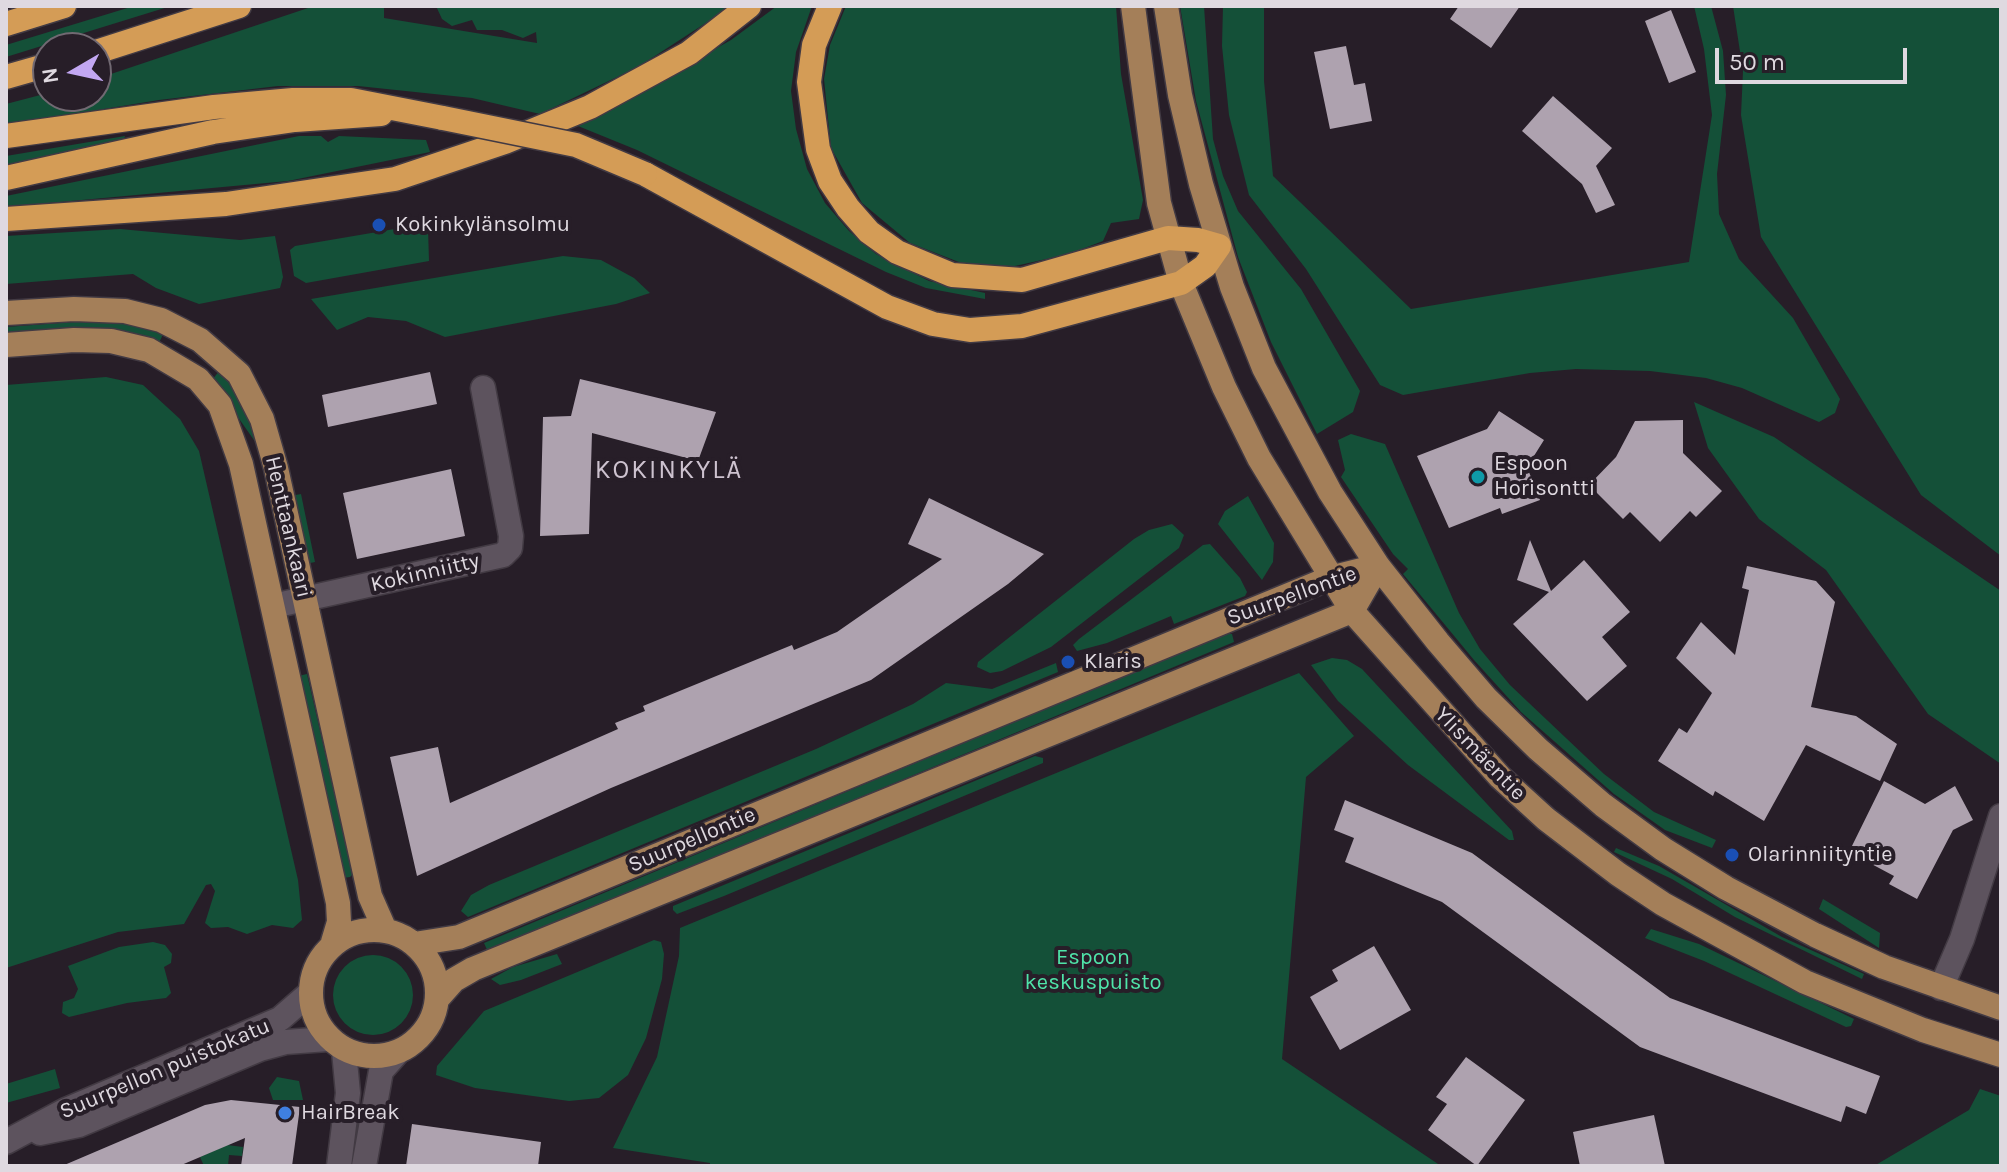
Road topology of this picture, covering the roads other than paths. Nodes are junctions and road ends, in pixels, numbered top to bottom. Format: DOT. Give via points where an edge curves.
graph roads {
  1 [pos="64,6"];
  2 [pos="239,6"];
  3 [pos="749,6"];
  4 [pos="830,6"];
  5 [pos="1133,6"];
  6 [pos="1166,6"];
  7 [pos="6,24"];
  8 [pos="112,47"];
  9 [pos="32,70"];
  10 [pos="6,77"];
  11 [pos="398,112"];
  12 [pos="6,136"];
  13 [pos="6,178"];
  14 [pos="6,219"];
  15 [pos="1168,238"];
  16 [pos="1219,246"];
  17 [pos="1181,283"];
  18 [pos="6,313"];
  19 [pos="6,345"];
  20 [pos="483,388"];
  21 [pos="1378,566"];
  22 [pos="1330,578"];
  23 [pos="305,599"];
  24 [pos="273,606"];
  25 [pos="1352,611"];
  26 [pos="2001,816"];
  27 [pos="385,930"];
  28 [pos="333,942"];
  29 [pos="414,944"];
  30 [pos="1941,988"];
  31 [pos="311,992"];
  32 [pos="438,998"];
  33 [pos="2001,1008"];
  34 [pos="336,1045"];
  35 [pos="397,1053"];
  36 [pos="2001,1055"];
  37 [pos="10,1140"];
  38 [pos="339,1166"];
  39 [pos="364,1166"];
  1 -- 7 [label="highway"];
  2 -- 8 [label="highway"];
  3 -- 14 [label="highway" via="689,53 590,107 395,179 226,204"];
  4 -- 15 [label="highway" via="814,45 809,82 818,149 848,208 897,252 952,275 1022,280"];
  5 -- 15 [label="main road, Ylismäentie" via="1143,106"];
  6 -- 16 [label="main road, Ylismäentie" via="1180,95"];
  9 -- 10 [label="highway"];
  11 -- 12 [label="highway" via="351,100 293,100"];
  11 -- 13 [label="highway" via="213,132"];
  11 -- 17 [label="highway, bridge" via="576,145 645,174 887,307 933,324 970,330 1022,326"];
  15 -- 16 [label="highway"];
  15 -- 17 [label="main road, Ylismäentie"];
  16 -- 17 [label="highway" via="1205,266"];
  16 -- 21 [label="main road, Ylismäentie" via="1264,368 1330,492"];
  17 -- 22 [label="main road, Ylismäentie" via="1224,387"];
  18 -- 23 [label="main road, Henttaankaari" via="125,311 180,328 220,355 239,374 262,419"];
  19 -- 24 [label="main road, Henttaankaari" via="111,341 149,350 198,379 220,405 232,431"];
  20 -- 23 [label="street, Kokinniitty" via="510,548 503,555"];
  21 -- 22 [label="main road, Suurpellontie"];
  21 -- 25 [label="main road, Suurpellontie"];
  21 -- 30 [label="main road, Ylismäentie" via="1486,698 1603,805 1726,888 1884,967"];
  22 -- 25 [label="main road, Ylismäentie"];
  22 -- 29 [label="main road, Suurpellontie" via="459,937"];
  23 -- 24 [label="street, Kokinniitty"];
  23 -- 27 [label="main road, Henttaankaari" via="370,896"];
  24 -- 28 [label="main road, Henttaankaari" via="338,903"];
  25 -- 32 [label="main road, Suurpellontie" via="473,969"];
  25 -- 36 [label="main road, Ylismäentie" via="1500,777 1618,874 1805,982"];
  26 -- 30 [label="street"];
  27 -- 28 [label="main road" via="350,933"];
  27 -- 29 [label="main road"];
  28 -- 31 [label="main road" via="314,973"];
  29 -- 32 [label="main road" via="432,967"];
  30 -- 33 [label="main road, Ylismäentie"];
  31 -- 34 [label="main road" via="317,1019"];
  31 -- 37 [label="street, Suurpellon puistokatu" via="280,1019 66,1110"];
  32 -- 35 [label="main road" via="425,1031"];
  34 -- 35 [label="main road" via="376,1057"];
  34 -- 37 [label="street, Suurpellon puistokatu" via="286,1042 260,1049 79,1125"];
  34 -- 38 [label="street" via="348,1093"];
  35 -- 39 [label="street" via="381,1071"];
}
